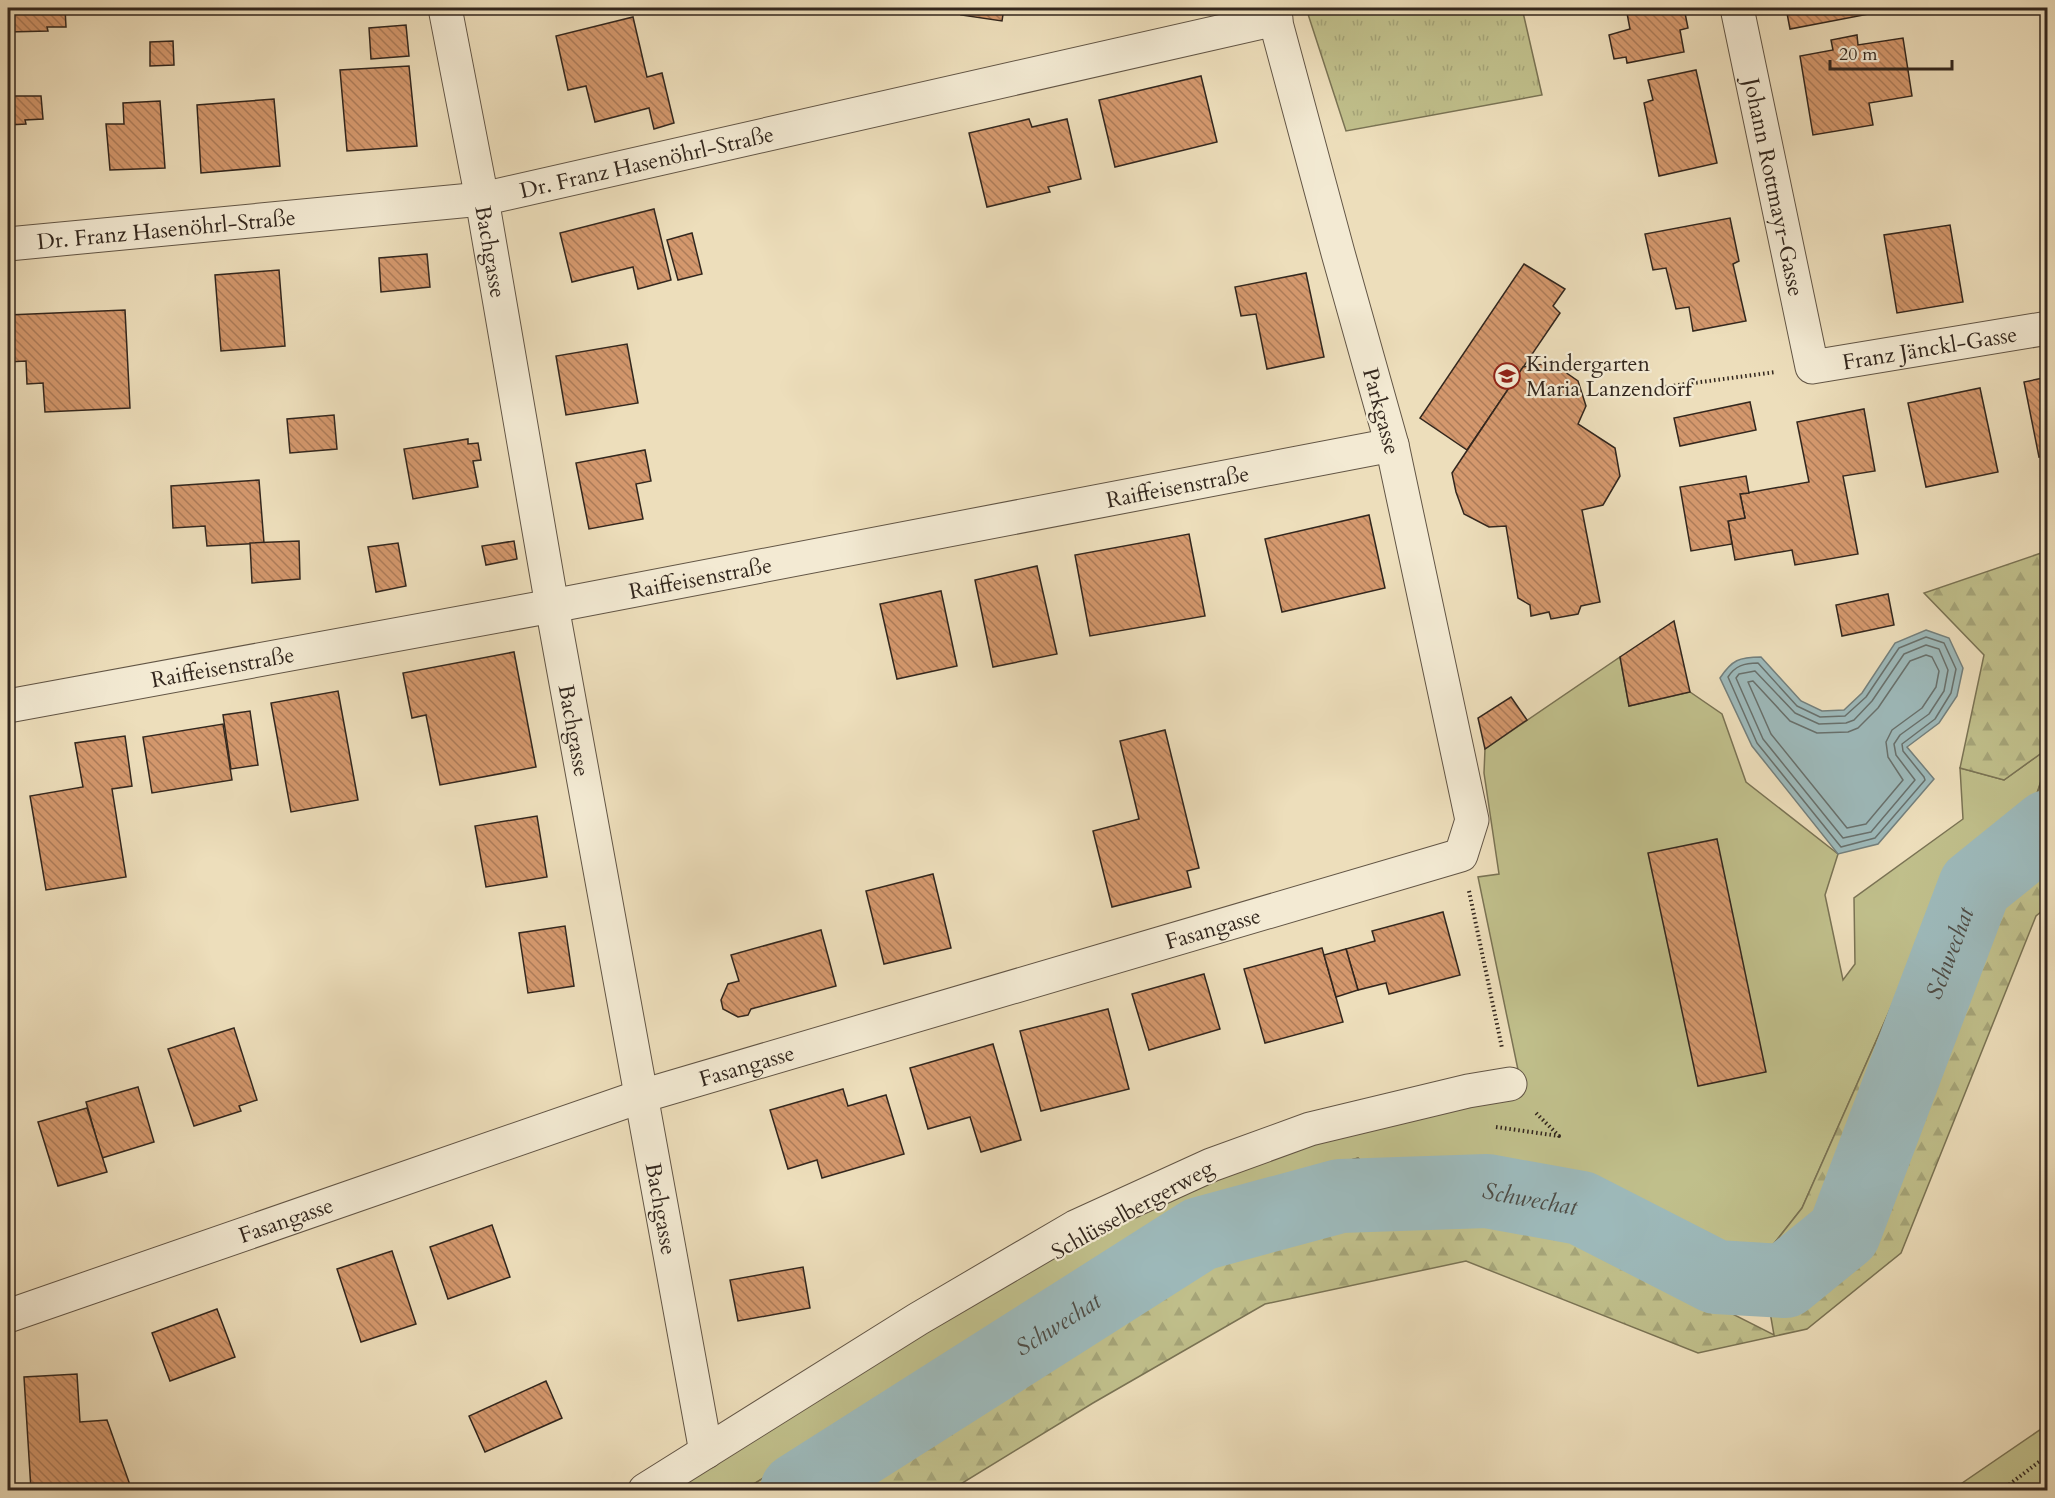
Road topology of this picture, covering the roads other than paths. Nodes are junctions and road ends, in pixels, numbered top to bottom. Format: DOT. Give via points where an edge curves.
graph roads {
  1 [pos="445,8"];
  2 [pos="1737,8"];
  3 [pos="1274,13"];
  4 [pos="482,199"];
  5 [pos="8,244"];
  6 [pos="2048,328"];
  7 [pos="1812,367"];
  8 [pos="1392,445"];
  9 [pos="552,606"];
  10 [pos="8,706"];
  11 [pos="1461,855"];
  12 [pos="1519,1095"];
  13 [pos="642,1096"];
  14 [pos="8,1316"];
  15 [pos="706,1452"];
  16 [pos="645,1491"];
  1 -- 4 [label="street, Bachgasse"];
  2 -- 7 [label="street, Johann Rottmayr-Gasse"];
  3 -- 4 [label="street, Dr. Franz Hasenöhrl-Straße"];
  3 -- 8 [label="street, Parkgasse"];
  4 -- 5 [label="street, Dr. Franz Hasenöhrl-Straße"];
  4 -- 9 [label="street, Bachgasse"];
  6 -- 7 [label="street, Franz Jänckl-Gasse"];
  8 -- 9 [label="street, Raiffeisenstraße"];
  8 -- 11 [label="street, Parkgasse" via="1472,820"];
  9 -- 10 [label="street, Raiffeisenstraße"];
  9 -- 13 [label="street, Bachgasse"];
  11 -- 13 [label="street, Fasangasse"];
  12 -- 15 [label="street" via="1468,1091 1310,1129 1211,1165 1045,1244"];
  13 -- 14 [label="street, Fasangasse"];
  13 -- 15 [label="street, Bachgasse"];
  15 -- 16 [label="street"];
}
